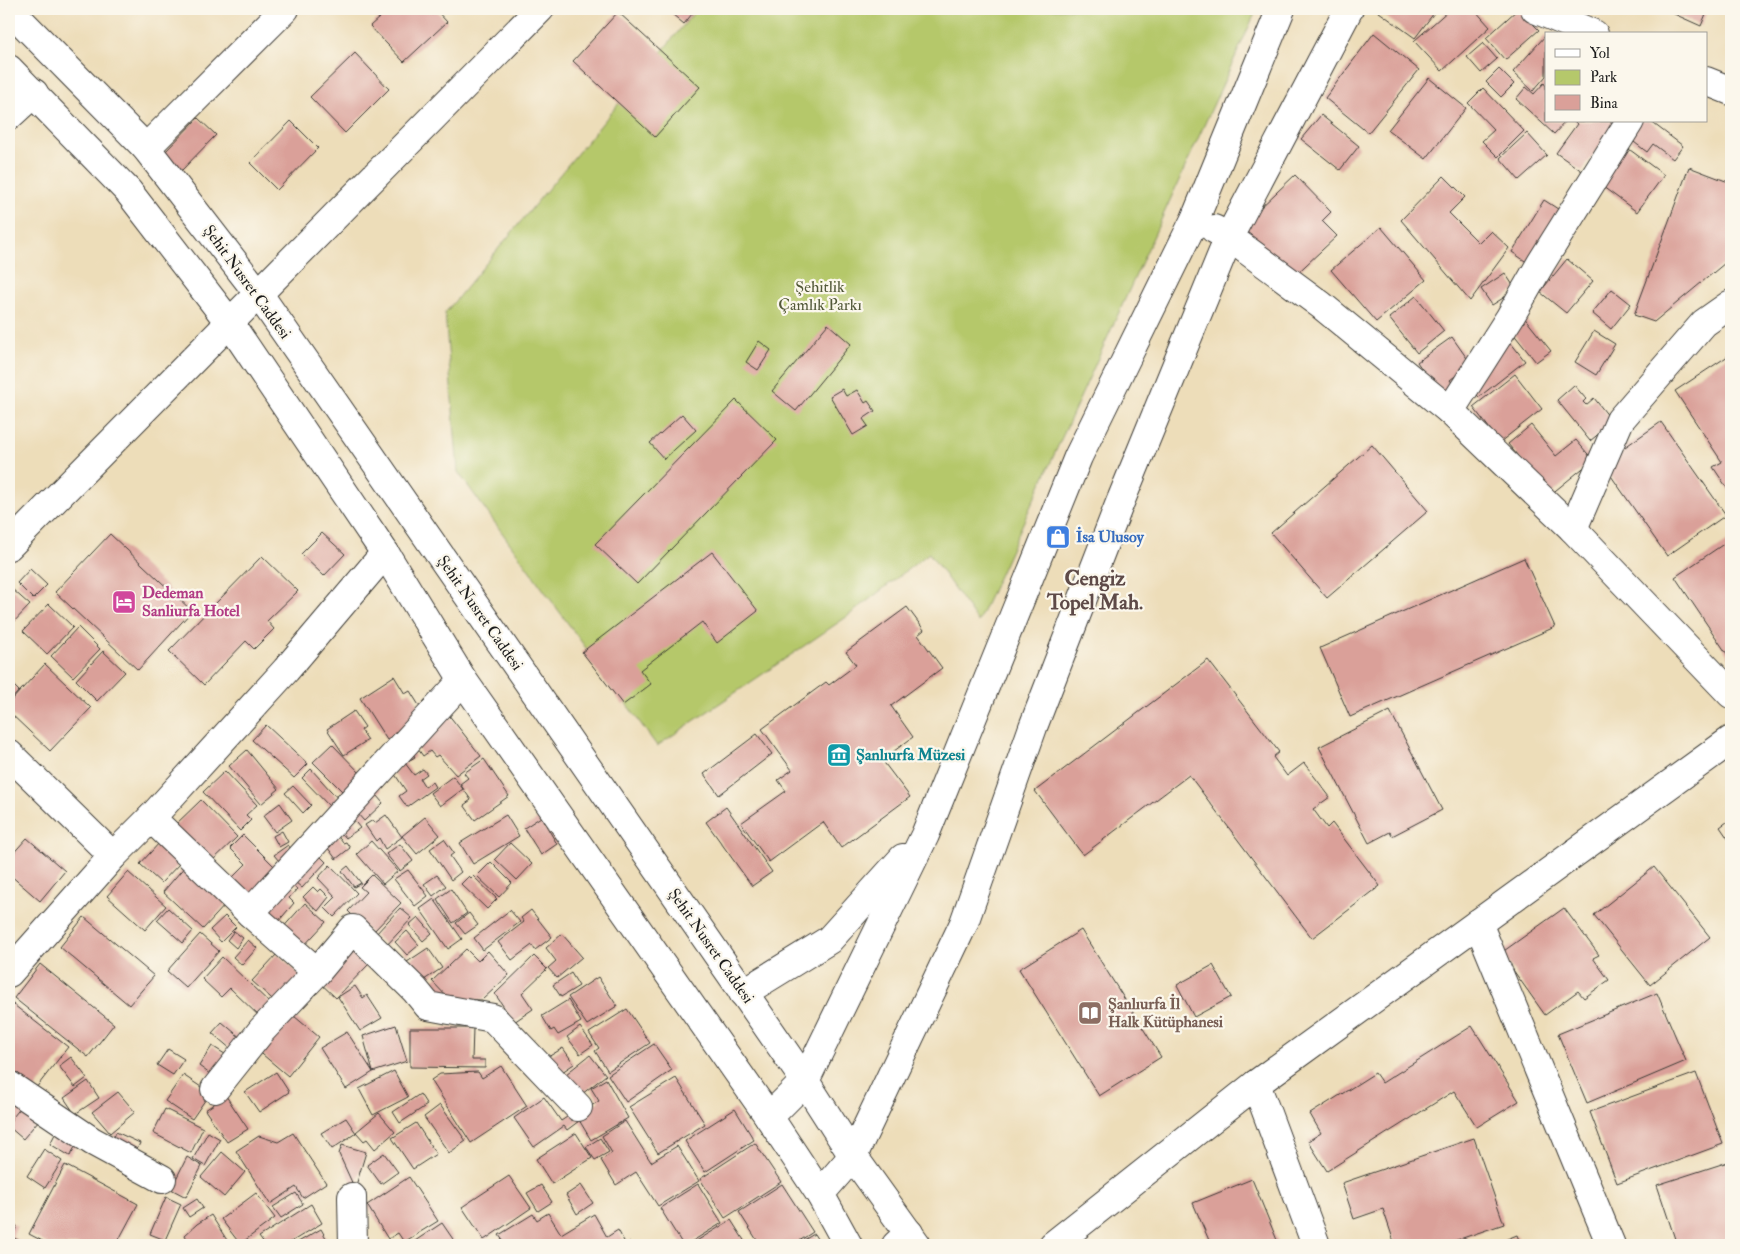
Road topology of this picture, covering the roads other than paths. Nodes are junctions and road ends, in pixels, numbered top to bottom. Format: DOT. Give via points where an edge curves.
graph roads {
  1 [pos="9,9"];
  2 [pos="285,9"];
  3 [pos="540,9"];
  4 [pos="1281,9"];
  5 [pos="1349,9"];
  6 [pos="1534,9"];
  7 [pos="1589,32"];
  8 [pos="9,69"];
  9 [pos="1708,82"];
  10 [pos="1731,91"];
  11 [pos="34,93"];
  12 [pos="9,116"];
  13 [pos="1629,122"];
  14 [pos="146,148"];
  15 [pos="1195,219"];
  16 [pos="1229,237"];
  17 [pos="258,293"];
  18 [pos="1731,304"];
  19 [pos="229,322"];
  20 [pos="1450,411"];
  21 [pos="1573,529"];
  22 [pos="9,546"];
  23 [pos="385,553"];
  24 [pos="463,680"];
  25 [pos="1731,694"];
  26 [pos="1731,740"];
  27 [pos="9,754"];
  28 [pos="152,818"];
  29 [pos="924,835"];
  30 [pos="113,856"];
  31 [pos="250,913"];
  32 [pos="1478,923"];
  33 [pos="318,972"];
  34 [pos="9,973"];
  35 [pos="743,992"];
  36 [pos="805,1081"];
  37 [pos="1256,1084"];
  38 [pos="9,1085"];
  39 [pos="215,1089"];
  40 [pos="578,1107"];
  41 [pos="769,1117"];
  42 [pos="853,1156"];
  43 [pos="162,1179"];
  44 [pos="820,1194"];
  45 [pos="352,1197"];
  46 [pos="907,1241"];
  47 [pos="353,1245"];
  48 [pos="848,1245"];
  49 [pos="1053,1245"];
  50 [pos="1316,1245"];
  51 [pos="1611,1245"];
  1 -- 14 [label="street, Şehit Nusret Caddesi"];
  2 -- 14 [label="street"];
  3 -- 17 [label="street"];
  4 -- 15 [label="street"];
  5 -- 16 [label="street"];
  6 -- 7 [label="street"];
  8 -- 11 [label="street"];
  9 -- 10 [label="street"];
  11 -- 12 [label="street"];
  11 -- 19 [label="street" via="128,191"];
  13 -- 20 [label="street"];
  14 -- 17 [label="street, Şehit Nusret Caddesi"];
  15 -- 16 [label="street"];
  15 -- 29 [label="street" via="1078,457"];
  16 -- 20 [label="street" via="1321,306"];
  16 -- 42 [label="street" via="1119,505 1033,727 964,923"];
  17 -- 19 [label="street"];
  17 -- 35 [label="street, Şehit Nusret Caddesi"];
  18 -- 21 [label="street" via="1704,323 1620,420"];
  19 -- 22 [label="street"];
  19 -- 23 [label="street"];
  20 -- 21 [label="street"];
  21 -- 25 [label="street"];
  23 -- 24 [label="street"];
  23 -- 28 [label="street" via="286,670"];
  24 -- 31 [label="street"];
  24 -- 41 [label="street"];
  26 -- 32 [label="street"];
  27 -- 30 [label="street"];
  28 -- 30 [label="street"];
  28 -- 31 [label="street"];
  29 -- 35 [label="street" via="829,940"];
  29 -- 36 [label="street"];
  30 -- 34 [label="street"];
  31 -- 33 [label="street"];
  32 -- 37 [label="street"];
  32 -- 51 [label="street"];
  33 -- 39 [label="street" via="262,1030"];
  33 -- 40 [label="street" via="353,929 428,1006 493,1018"];
  35 -- 36 [label="street, Şehit Nusret Caddesi"];
  36 -- 41 [label="street"];
  36 -- 42 [label="street, Şehit Nusret Caddesi"];
  37 -- 49 [label="street"];
  37 -- 50 [label="street"];
  38 -- 43 [label="street" via="92,1141"];
  41 -- 44 [label="street"];
  42 -- 44 [label="street"];
  42 -- 46 [label="street, Şehit Nusret Caddesi"];
  44 -- 48 [label="street"];
  45 -- 47 [label="street"];
}
